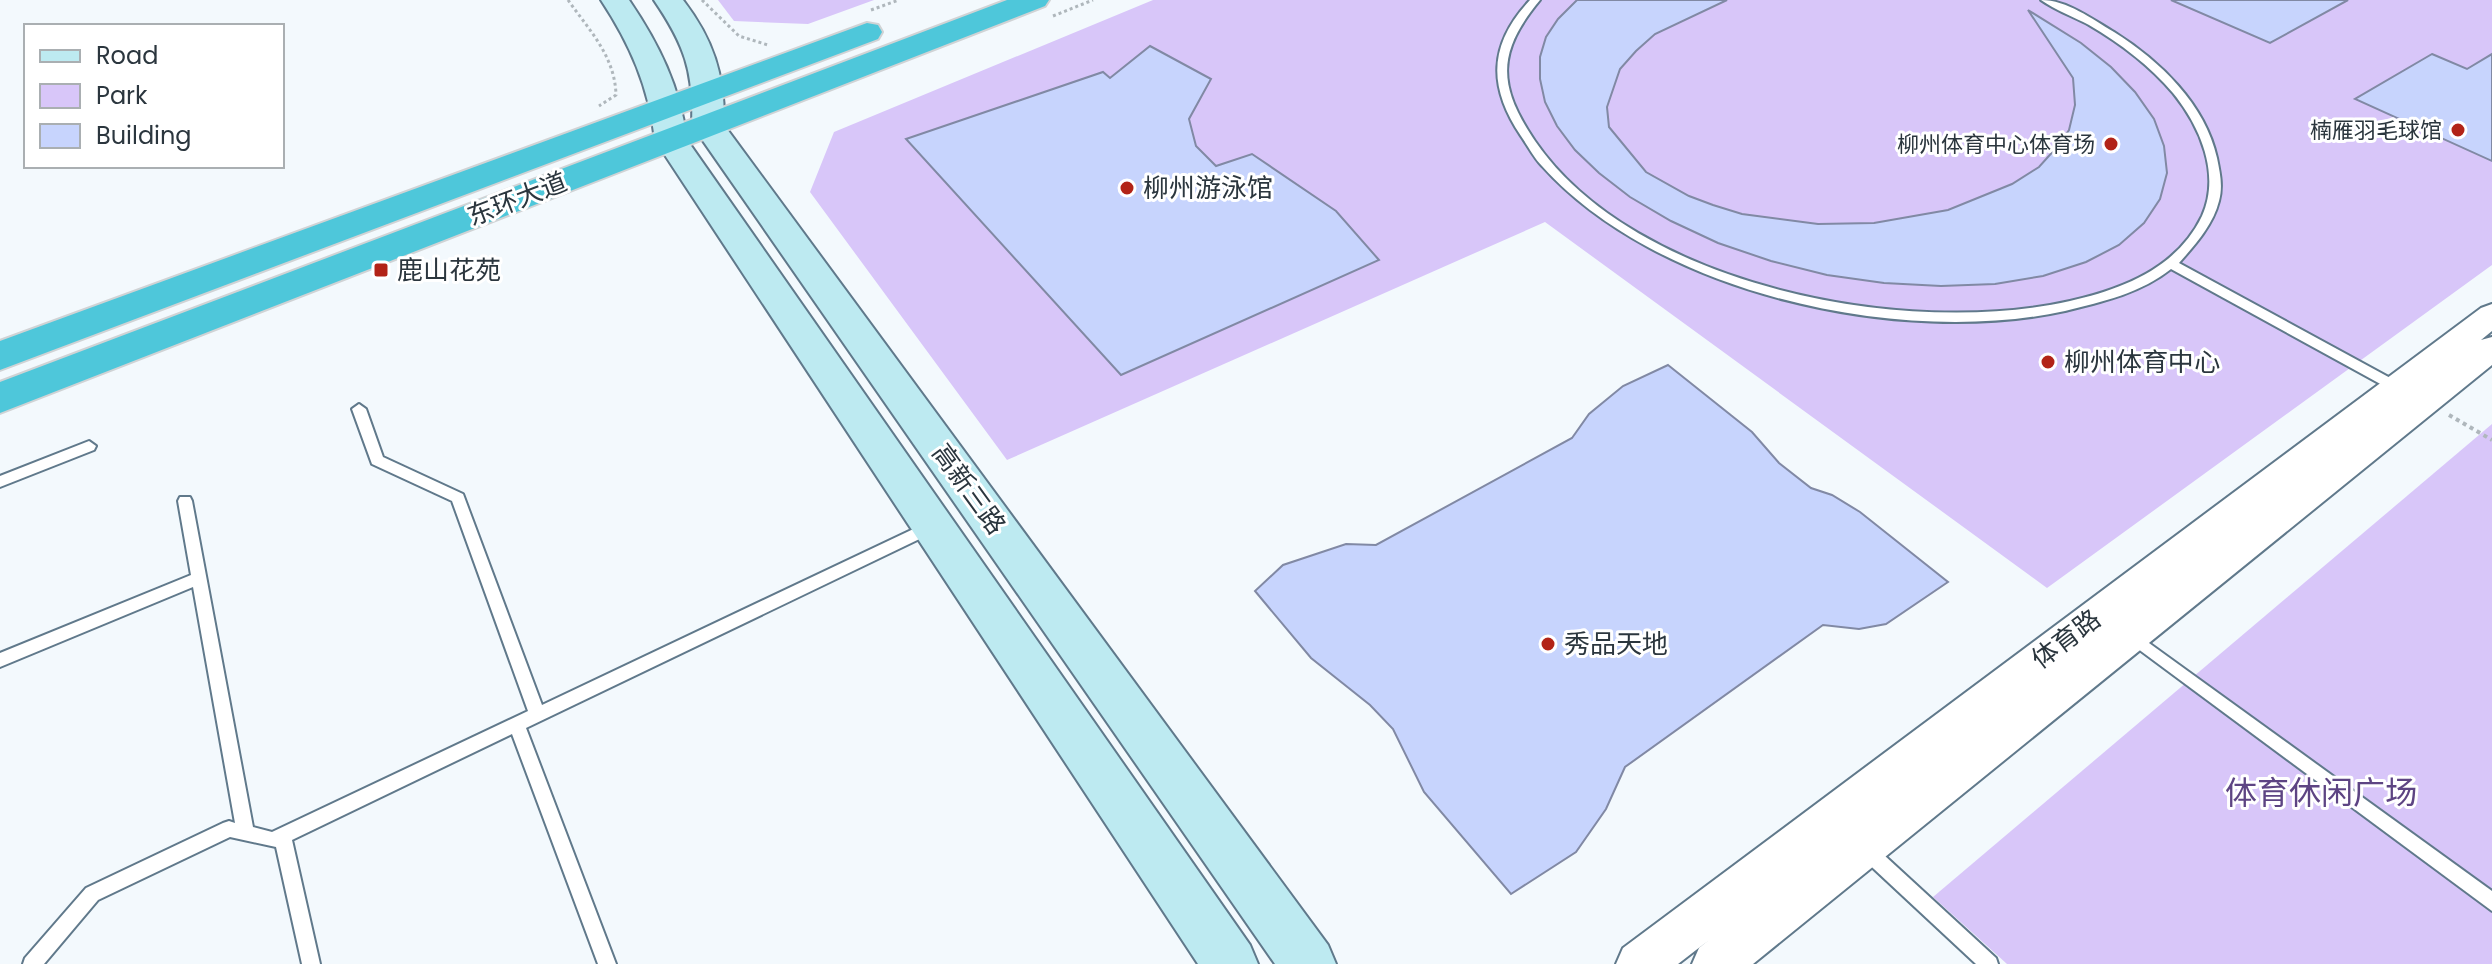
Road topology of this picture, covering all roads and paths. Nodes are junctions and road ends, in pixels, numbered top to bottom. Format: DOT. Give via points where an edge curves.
graph roads {
  1 [pos="568,0"];
  2 [pos="615,0"];
  3 [pos="668,0"];
  4 [pos="702,0"];
  5 [pos="899,0"];
  6 [pos="952,0"];
  7 [pos="1034,0"];
  8 [pos="1535,0"];
  9 [pos="2046,0"];
  10 [pos="859,15"];
  11 [pos="768,45"];
  12 [pos="593,111"];
  13 [pos="689,115"];
  14 [pos="2172,264"];
  15 [pos="2492,315"];
  16 [pos="2492,348"];
  17 [pos="0,356"];
  18 [pos="2411,394"];
  19 [pos="0,398"];
  20 [pos="359,409"];
  21 [pos="2492,440"];
  22 [pos="89,446"];
  23 [pos="0,482"];
  24 [pos="185,501"];
  25 [pos="933,526"];
  26 [pos="199,578"];
  27 [pos="2131,635"];
  28 [pos="0,660"];
  29 [pos="537,714"];
  30 [pos="516,724"];
  31 [pos="1848,832"];
  32 [pos="246,834"];
  33 [pos="282,836"];
  34 [pos="2492,902"];
  35 [pos="32,964"];
  36 [pos="311,964"];
  37 [pos="607,964"];
  38 [pos="1230,964"];
  39 [pos="1308,964"];
  40 [pos="1640,964"];
  41 [pos="1716,964"];
  42 [pos="1989,964"];
  1 -- 12 [label="path" via="612,62 617,78 616,95"];
  2 -- 13 [label="main road, 高新三路"];
  3 -- 13 [label="main road, 高新三路" via="699,45"];
  4 -- 11 [label="path" via="733,34"];
  5 -- 10 [label="path"];
  6 -- 13 [label="highway, 东环大道"];
  7 -- 13 [label="highway, 东环大道"];
  8 -- 14 [label="lane" via="1518,16 1502,55 1504,99 1528,146 1575,195 1643,240 1729,278 1828,305 1932,318 2029,315 2111,296"];
  9 -- 14 [label="lane" via="2125,45 2172,87 2204,132 2217,179 2207,224"];
  13 -- 17 [label="highway, 东环大道"];
  13 -- 19 [label="highway, 东环大道"];
  13 -- 25 [label="main road, 高新三路"];
  13 -- 39 [label="main road, 高新三路"];
  14 -- 18 [label="lane"];
  15 -- 18 [label="street, 体育路"];
  16 -- 18 [label="street, 体育路"];
  18 -- 21 [label="path"];
  18 -- 27 [label="street, 体育路"];
  18 -- 31 [label="street, 体育路"];
  20 -- 29 [label="lane" via="377,460 458,498"];
  22 -- 23 [label="lane"];
  24 -- 26 [label="lane"];
  25 -- 29 [label="lane"];
  25 -- 38 [label="main road, 高新三路"];
  26 -- 28 [label="lane"];
  26 -- 32 [label="lane"];
  27 -- 31 [label="street, 体育路"];
  27 -- 34 [label="lane"];
  29 -- 30 [label="lane"];
  30 -- 33 [label="lane"];
  30 -- 37 [label="lane"];
  31 -- 40 [label="street, 体育路"];
  31 -- 41 [label="street, 体育路"];
  31 -- 42 [label="lane"];
  32 -- 33 [label="lane" via="273,840"];
  32 -- 35 [label="lane" via="229,829 92,894"];
  33 -- 36 [label="lane"];
}
